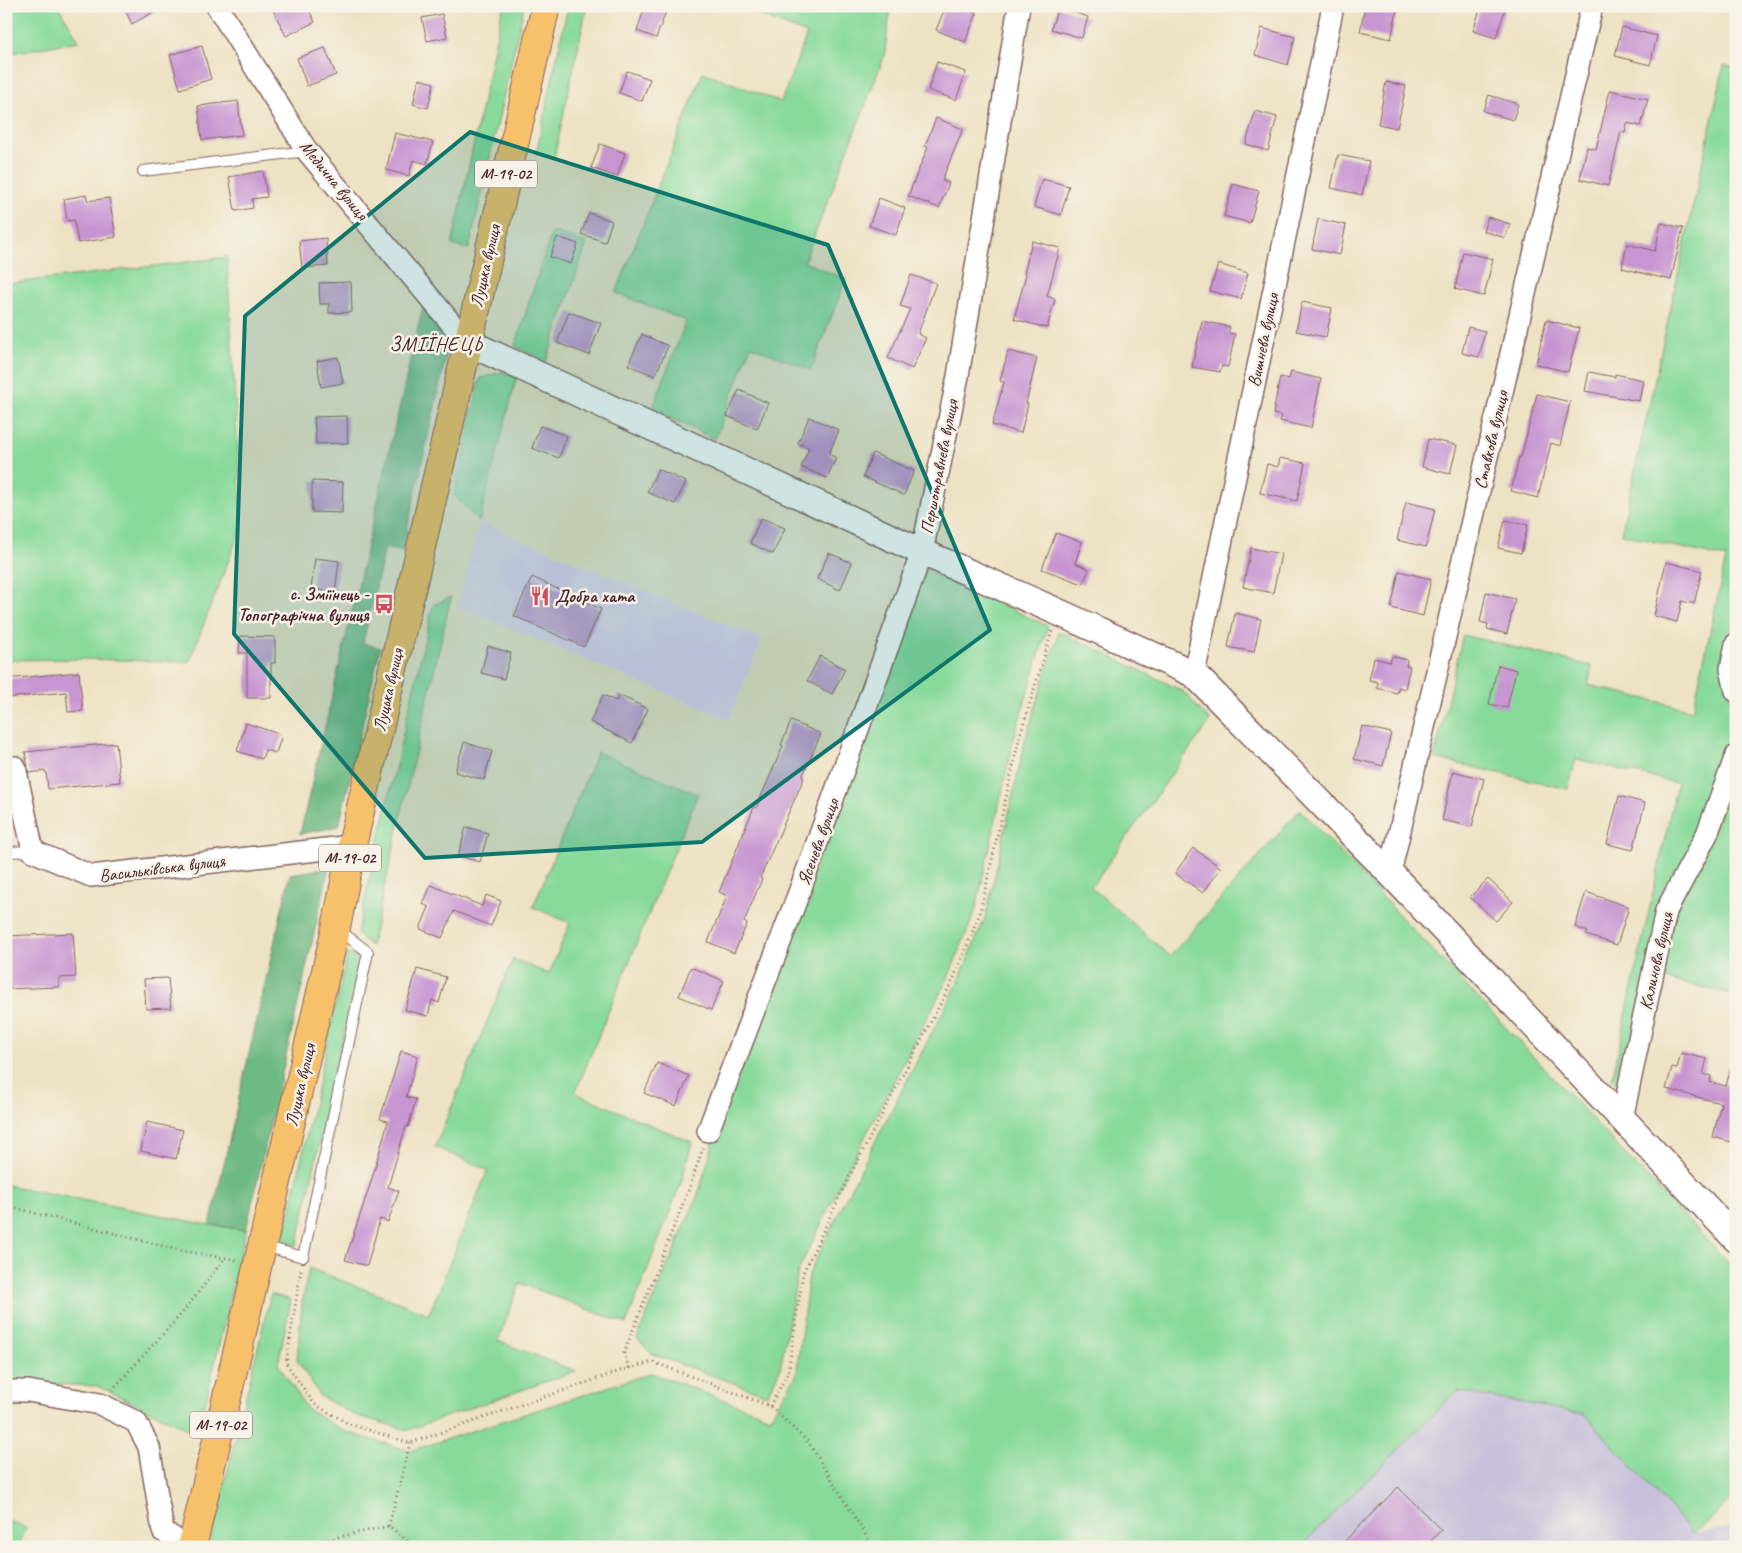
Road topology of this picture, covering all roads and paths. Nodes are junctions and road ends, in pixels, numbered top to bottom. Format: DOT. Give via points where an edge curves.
graph roads {
  1 [pos="217,6"];
  2 [pos="546,6"];
  3 [pos="1020,6"];
  4 [pos="1333,6"];
  5 [pos="1592,6"];
  6 [pos="307,151"];
  7 [pos="143,171"];
  8 [pos="467,342"];
  9 [pos="922,552"];
  10 [pos="1058,612"];
  11 [pos="1736,644"];
  12 [pos="1194,674"];
  13 [pos="1736,691"];
  14 [pos="1736,756"];
  15 [pos="15,767"];
  16 [pos="352,846"];
  17 [pos="33,851"];
  18 [pos="6,852"];
  19 [pos="1390,874"];
  20 [pos="336,928"];
  21 [pos="1622,1119"];
  22 [pos="708,1131"];
  23 [pos="6,1208"];
  24 [pos="1736,1239"];
  25 [pos="261,1254"];
  26 [pos="303,1257"];
  27 [pos="225,1258"];
  28 [pos="629,1368"];
  29 [pos="6,1391"];
  30 [pos="100,1404"];
  31 [pos="770,1406"];
  32 [pos="410,1442"];
  33 [pos="389,1526"];
  34 [pos="193,1546"];
  35 [pos="294,1547"];
  36 [pos="415,1547"];
  37 [pos="873,1547"];
  1 -- 6 [label="street, Медична вулиця"];
  2 -- 8 [label="main road, Луцька вулиця / М-19-02"];
  3 -- 9 [label="street, Першотравнева вулиця" via="958,376"];
  4 -- 12 [label="street, Вишнева вулиця"];
  5 -- 19 [label="street, Ставкова вулиця"];
  6 -- 7 [label="lane"];
  6 -- 8 [label="street, Медична вулиця"];
  8 -- 9 [label="street, Першотравнева вулиця"];
  8 -- 16 [label="main road, Луцька вулиця / М-19-02"];
  9 -- 10 [label="street"];
  9 -- 22 [label="street, Ясенева вулиця" via="800,890"];
  10 -- 12 [label="street"];
  10 -- 31 [label="path" via="1020,736 980,913 953,980 848,1179 803,1273 788,1373"];
  11 -- 13 [label="street" via="1731,669"];
  12 -- 19 [label="street"];
  14 -- 21 [label="street, Калинова вулиця" via="1707,834 1666,911"];
  15 -- 17 [label="street"];
  16 -- 17 [label="street, Васильківська вулиця" via="91,876"];
  16 -- 20 [label="main road, Луцька вулиця / М-19-02"];
  17 -- 18 [label="lane"];
  19 -- 21 [label="street"];
  20 -- 25 [label="main road, Луцька вулиця / М-19-02"];
  20 -- 26 [label="lane" via="368,952"];
  21 -- 24 [label="street"];
  22 -- 28 [label="path" via="690,1186 624,1353"];
  23 -- 27 [label="path" via="183,1251"];
  25 -- 26 [label="lane"];
  25 -- 27 [label="path"];
  25 -- 34 [label="main road, Луцька вулиця / М-19-02"];
  26 -- 32 [label="path" via="286,1363 314,1404 350,1424"];
  27 -- 30 [label="path" via="183,1312"];
  28 -- 31 [label="path" via="653,1362"];
  28 -- 32 [label="path"];
  29 -- 30 [label="street" via="28,1391"];
  30 -- 34 [label="street" via="136,1422 149,1447 164,1531"];
  31 -- 37 [label="path" via="809,1443"];
  32 -- 33 [label="path"];
  33 -- 35 [label="path"];
  33 -- 36 [label="path"];
}
